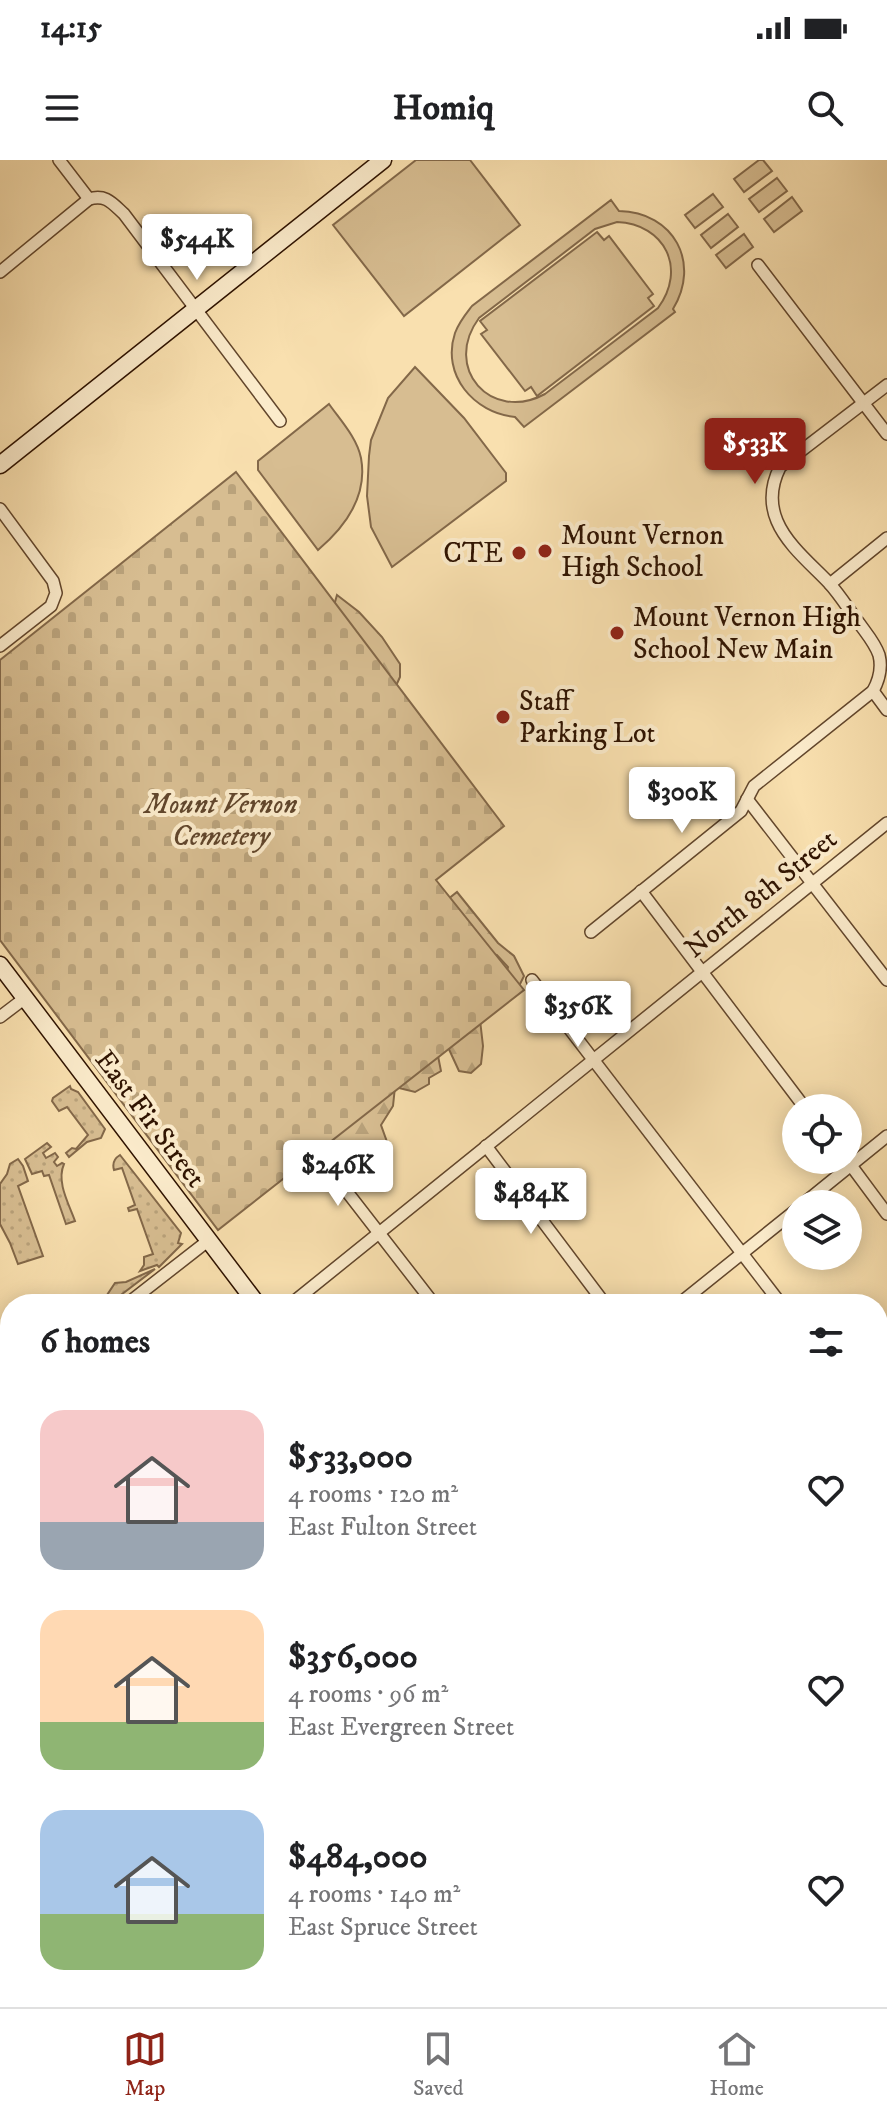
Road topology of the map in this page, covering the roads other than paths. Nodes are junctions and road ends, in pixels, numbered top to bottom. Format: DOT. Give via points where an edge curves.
graph roads {
  1 [pos="59,160"];
  2 [pos="383,160"];
  3 [pos="89,199"];
  4 [pos="758,265"];
  5 [pos="0,272"];
  6 [pos="197,310"];
  7 [pos="887,385"];
  8 [pos="863,403"];
  9 [pos="280,421"];
  10 [pos="887,434"];
  11 [pos="0,465"];
  12 [pos="0,509"];
  13 [pos="887,538"];
  14 [pos="830,584"];
  15 [pos="0,646"];
  16 [pos="873,691"];
  17 [pos="887,710"];
  18 [pos="747,799"];
  19 [pos="887,823"];
  20 [pos="813,883"];
  21 [pos="641,891"];
  22 [pos="591,932"];
  23 [pos="0,965"];
  24 [pos="702,972"];
  25 [pos="532,980"];
  26 [pos="887,980"];
  27 [pos="25,998"];
  28 [pos="0,1017"];
  29 [pos="593,1059"];
  30 [pos="794,1094"];
  31 [pos="887,1136"];
  32 [pos="486,1146"];
  33 [pos="862,1154"];
  34 [pos="323,1164"];
  35 [pos="837,1174"];
  36 [pos="857,1174"];
  37 [pos="819,1190"];
  38 [pos="887,1214"];
  39 [pos="782,1222"];
  40 [pos="378,1232"];
  41 [pos="209,1240"];
  42 [pos="743,1254"];
  43 [pos="140,1294"];
  44 [pos="250,1294"];
  45 [pos="303,1294"];
  46 [pos="426,1294"];
  47 [pos="597,1294"];
  48 [pos="692,1294"];
  49 [pos="773,1294"];
  1 -- 3 [label="street"];
  2 -- 6 [label="street"];
  3 -- 5 [label="street"];
  3 -- 6 [label="street" via="107,198 124,214"];
  4 -- 8 [label="street"];
  6 -- 9 [label="street"];
  6 -- 11 [label="street"];
  7 -- 8 [label="street"];
  8 -- 10 [label="street"];
  8 -- 14 [label="street" via="780,467 771,494 788,539"];
  12 -- 15 [label="street" via="53,581 56,593 51,606"];
  13 -- 14 [label="street"];
  14 -- 16 [label="street" via="874,643 879,678"];
  16 -- 17 [label="street"];
  16 -- 18 [label="street" via="754,786"];
  18 -- 20 [label="street"];
  18 -- 21 [label="street" via="741,811"];
  19 -- 20 [label="street, North 8th Street"];
  20 -- 24 [label="street, North 8th Street"];
  20 -- 26 [label="street"];
  21 -- 22 [label="street"];
  21 -- 24 [label="street"];
  23 -- 27 [label="street, East Fir Street"];
  24 -- 29 [label="street, North 8th Street"];
  24 -- 30 [label="street"];
  25 -- 29 [label="street"];
  27 -- 28 [label="street"];
  27 -- 41 [label="street, East Fir Street"];
  29 -- 32 [label="street, North 8th Street"];
  29 -- 42 [label="street"];
  31 -- 33 [label="street"];
  32 -- 40 [label="street, North 8th Street"];
  32 -- 47 [label="street"];
  34 -- 40 [label="street"];
  35 -- 37 [label="street"];
  36 -- 38 [label="street"];
  39 -- 42 [label="street"];
  40 -- 45 [label="street, North 8th Street"];
  40 -- 46 [label="street"];
  41 -- 43 [label="street"];
  41 -- 44 [label="street, East Fir Street"];
  42 -- 48 [label="street"];
  42 -- 49 [label="street"];
}
